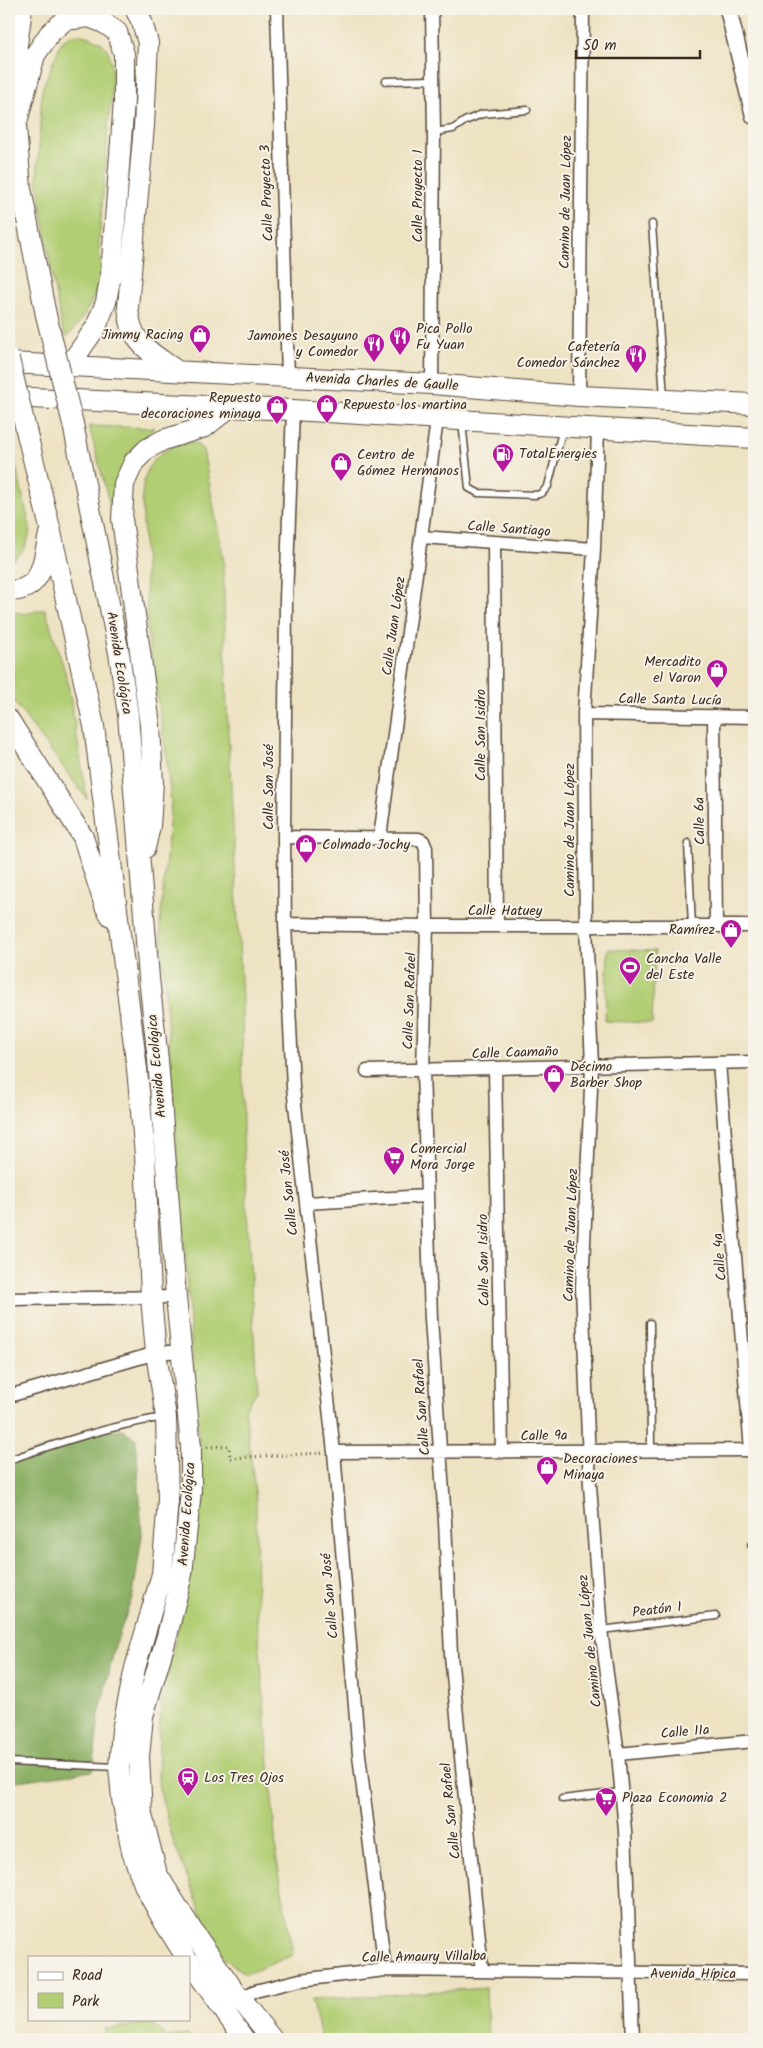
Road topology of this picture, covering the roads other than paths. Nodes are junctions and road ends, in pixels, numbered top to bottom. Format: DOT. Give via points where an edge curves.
graph roads {
  1 [pos="22,9"];
  2 [pos="135,9"];
  3 [pos="277,9"];
  4 [pos="432,9"];
  5 [pos="583,9"];
  6 [pos="728,9"];
  7 [pos="433,80"];
  8 [pos="386,81"];
  9 [pos="527,110"];
  10 [pos="754,116"];
  11 [pos="16,126"];
  12 [pos="434,132"];
  13 [pos="652,224"];
  14 [pos="9,359"];
  15 [pos="9,363"];
  16 [pos="69,366"];
  17 [pos="177,371"];
  18 [pos="288,377"];
  19 [pos="432,384"];
  20 [pos="579,396"];
  21 [pos="9,397"];
  22 [pos="665,401"];
  23 [pos="754,404"];
  24 [pos="229,408"];
  25 [pos="292,410"];
  26 [pos="437,420"];
  27 [pos="462,421"];
  28 [pos="563,427"];
  29 [pos="598,429"];
  30 [pos="754,438"];
  31 [pos="50,528"];
  32 [pos="421,537"];
  33 [pos="494,544"];
  34 [pos="594,549"];
  35 [pos="9,591"];
  36 [pos="584,714"];
  37 [pos="714,716"];
  38 [pos="754,717"];
  39 [pos="9,720"];
  40 [pos="284,836"];
  41 [pos="380,837"];
  42 [pos="688,843"];
  43 [pos="140,865"];
  44 [pos="285,924"];
  45 [pos="427,926"];
  46 [pos="497,926"];
  47 [pos="586,926"];
  48 [pos="692,926"];
  49 [pos="716,926"];
  50 [pos="754,926"];
  51 [pos="121,933"];
  52 [pos="719,1062"];
  53 [pos="754,1062"];
  54 [pos="592,1066"];
  55 [pos="495,1068"];
  56 [pos="423,1070"];
  57 [pos="367,1071"];
  58 [pos="426,1196"];
  59 [pos="306,1203"];
  60 [pos="151,1297"];
  61 [pos="176,1297"];
  62 [pos="9,1300"];
  63 [pos="650,1323"];
  64 [pos="181,1351"];
  65 [pos="156,1352"];
  66 [pos="9,1396"];
  67 [pos="169,1421"];
  68 [pos="589,1450"];
  69 [pos="651,1450"];
  70 [pos="753,1450"];
  71 [pos="440,1451"];
  72 [pos="334,1452"];
  73 [pos="502,1452"];
  74 [pos="9,1460"];
  75 [pos="716,1616"];
  76 [pos="601,1630"];
  77 [pos="754,1741"];
  78 [pos="618,1754"];
  79 [pos="9,1762"];
  80 [pos="119,1767"];
  81 [pos="622,1792"];
  82 [pos="562,1799"];
  83 [pos="185,1956"];
  84 [pos="190,1962"];
  85 [pos="385,1970"];
  86 [pos="482,1970"];
  87 [pos="632,1974"];
  88 [pos="754,1974"];
  89 [pos="240,1999"];
  90 [pos="222,2009"];
  91 [pos="244,2039"];
  92 [pos="272,2039"];
  93 [pos="633,2039"];
  1 -- 11 [label="main road, Avenida Ecológica" via="15,60"];
  2 -- 17 [label="main road" via="148,43 128,320 132,334 142,345"];
  3 -- 18 [label="street, Calle Proyecto 3"];
  4 -- 7 [label="street, Calle Proyecto 1"];
  5 -- 20 [label="street, Camino de Juan López"];
  6 -- 10 [label="street"];
  7 -- 8 [label="lane"];
  7 -- 12 [label="street, Calle Proyecto 1"];
  9 -- 12 [label="lane" via="482,114 453,129"];
  11 -- 16 [label="main road" via="35,54 50,33 64,20 89,17 117,32 124,54 124,101 111,274 106,302 96,327"];
  11 -- 43 [label="main road, Avenida Ecológica, bridge" via="21,189 46,314 73,424 120,662 128,715"];
  12 -- 19 [label="street, Calle Proyecto 1"];
  13 -- 22 [label="lane"];
  14 -- 31 [label="main road, Avenida Ecológica, bridge"];
  15 -- 16 [label="main road, Avenida Charles de Gaulle"];
  16 -- 17 [label="main road, Avenida Charles de Gaulle"];
  17 -- 18 [label="main road, Avenida Charles de Gaulle"];
  18 -- 19 [label="main road, Avenida Charles de Gaulle"];
  19 -- 20 [label="main road, Avenida Charles de Gaulle"];
  20 -- 22 [label="main road, Avenida Charles de Gaulle"];
  21 -- 24 [label="main road"];
  22 -- 23 [label="main road, Avenida Charles de Gaulle"];
  24 -- 25 [label="main road"];
  24 -- 43 [label="main road" via="205,427 163,440 147,449 134,462 124,484 122,519 150,725 153,783 150,826"];
  25 -- 26 [label="main road"];
  25 -- 40 [label="street, Calle San José"];
  26 -- 27 [label="main road"];
  26 -- 32 [label="street, Calle Juan López"];
  27 -- 28 [label="main road"];
  27 -- 28 [label="lane" via="469,488 478,492 542,493 548,486"];
  28 -- 29 [label="main road"];
  29 -- 30 [label="main road"];
  29 -- 34 [label="street, Camino de Juan López"];
  31 -- 35 [label="main road" via="42,567 35,582 19,591"];
  31 -- 51 [label="main road, Avenida Ecológica" via="94,726"];
  32 -- 33 [label="street, Calle Santiago"];
  32 -- 41 [label="street, Calle Juan López"];
  33 -- 34 [label="street, Calle Santiago"];
  33 -- 46 [label="street, Calle San Isidro"];
  34 -- 36 [label="street, Camino de Juan López"];
  36 -- 37 [label="street, Calle Santa Lucía"];
  36 -- 47 [label="street, Camino de Juan López"];
  37 -- 38 [label="street, Calle Santa Lucía"];
  37 -- 49 [label="street, Calle 6a"];
  39 -- 51 [label="main road" via="83,837 105,906"];
  40 -- 41 [label="street"];
  40 -- 44 [label="street, Calle San José"];
  41 -- 45 [label="street, Calle San Rafael" via="423,841 426,848"];
  42 -- 48 [label="lane"];
  43 -- 61 [label="main road, Avenida Ecológica"];
  44 -- 45 [label="street, Calle Hatuey"];
  44 -- 59 [label="street, Calle San José" via="293,1087"];
  45 -- 46 [label="street, Calle Hatuey"];
  45 -- 56 [label="street, Calle San Rafael"];
  46 -- 47 [label="street, Calle Hatuey"];
  47 -- 48 [label="street, Calle Hatuey"];
  47 -- 54 [label="street, Camino de Juan López"];
  48 -- 49 [label="street, Calle Hatuey"];
  49 -- 50 [label="street, Calle Hatuey"];
  51 -- 60 [label="main road, Avenida Ecológica" via="145,1155"];
  52 -- 53 [label="street, Calle Caamaño"];
  52 -- 54 [label="street, Calle Caamaño"];
  52 -- 70 [label="street, Calle 4a"];
  54 -- 55 [label="street, Calle Caamaño"];
  54 -- 68 [label="street, Camino de Juan López" via="582,1287"];
  55 -- 56 [label="street, Calle Caamaño"];
  55 -- 73 [label="street, Calle San Isidro"];
  56 -- 57 [label="street, Calle Caamaño"];
  56 -- 58 [label="street, Calle San Rafael"];
  58 -- 59 [label="street"];
  58 -- 71 [label="street, Calle San Rafael"];
  59 -- 72 [label="street, Calle San José"];
  60 -- 61 [label="street"];
  60 -- 62 [label="street"];
  60 -- 65 [label="main road, Avenida Ecológica"];
  61 -- 64 [label="main road, Avenida Ecológica"];
  63 -- 69 [label="lane"];
  64 -- 65 [label="street"];
  64 -- 89 [label="main road, Avenida Ecológica" via="191,1491 182,1574 142,1716 139,1756 142,1815 157,1874"];
  65 -- 66 [label="street"];
  65 -- 67 [label="main road, Avenida Ecológica"];
  67 -- 74 [label="lane" via="115,1426"];
  67 -- 80 [label="main road, Avenida Ecológica" via="168,1500 162,1574 128,1697"];
  68 -- 69 [label="street, Calle 9a"];
  68 -- 73 [label="street, Calle 9a"];
  68 -- 76 [label="street, Camino de Juan López"];
  69 -- 70 [label="street, Calle 9a"];
  71 -- 72 [label="street, Calle 9a"];
  71 -- 73 [label="street, Calle 9a"];
  71 -- 86 [label="street, Calle San Rafael" via="451,1656"];
  72 -- 85 [label="street, Calle San José" via="359,1755"];
  75 -- 76 [label="lane, Peatón 1"];
  76 -- 78 [label="street, Camino de Juan López"];
  77 -- 78 [label="street, Calle 11a"];
  78 -- 81 [label="street, Camino de Juan López"];
  79 -- 80 [label="lane"];
  80 -- 83 [label="main road, Avenida Ecológica" via="132,1852 150,1896"];
  81 -- 82 [label="lane"];
  81 -- 87 [label="street, Camino de Juan López"];
  84 -- 90 [label="main road"];
  85 -- 86 [label="street, Calle Amaury Villalba"];
  85 -- 89 [label="street, Calle Amaury Villalba" via="300,1980 255,1991"];
  86 -- 87 [label="street, Calle Amaury Villalba"];
  87 -- 88 [label="street, Avenida Hípica"];
  87 -- 93 [label="street, Camino de Juan López"];
  89 -- 90 [label="street, Calle Amaury Villalba"];
  89 -- 92 [label="main road, Avenida Ecológica"];
  90 -- 91 [label="main road"];
}
